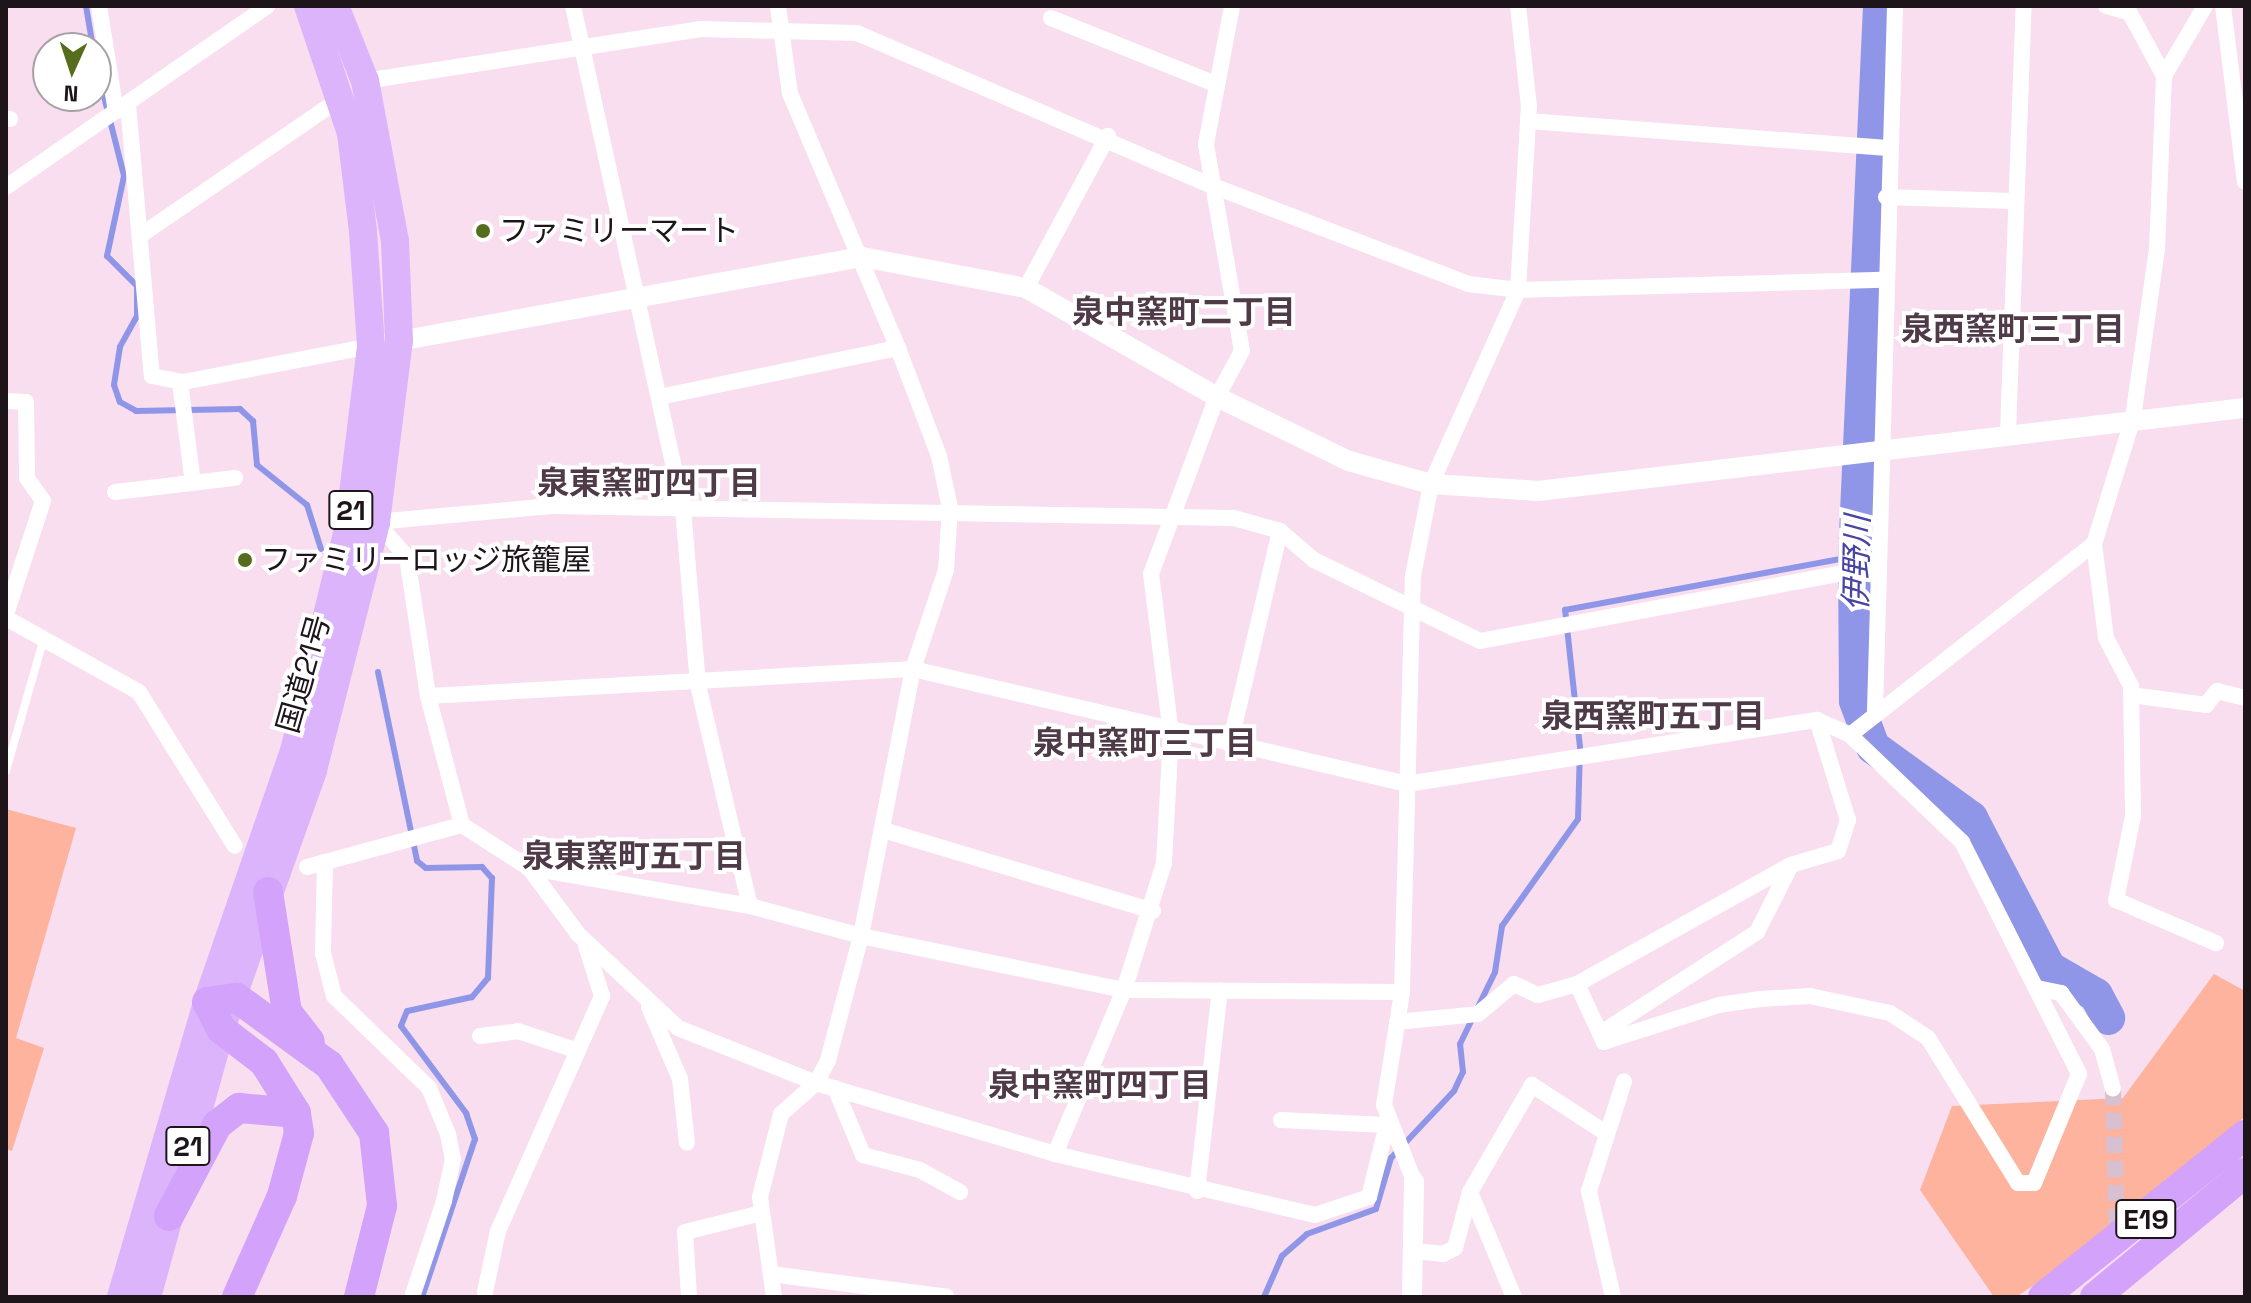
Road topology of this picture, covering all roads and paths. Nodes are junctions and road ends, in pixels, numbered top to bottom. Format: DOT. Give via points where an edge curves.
graph roads {
  1 [pos="99,6"];
  2 [pos="267,6"];
  3 [pos="308,6"];
  4 [pos="335,6"];
  5 [pos="573,6"];
  6 [pos="778,6"];
  7 [pos="1232,6"];
  8 [pos="1518,6"];
  9 [pos="1895,6"];
  10 [pos="2024,6"];
  11 [pos="2106,6"];
  12 [pos="2205,6"];
  13 [pos="2223,6"];
  14 [pos="2127,9"];
  15 [pos="1051,18"];
  16 [pos="780,30"];
  17 [pos="582,47"];
  18 [pos="2164,76"];
  19 [pos="365,81"];
  20 [pos="1215,84"];
  21 [pos="340,99"];
  22 [pos="122,108"];
  23 [pos="1528,121"];
  24 [pos="1108,136"];
  25 [pos="1888,148"];
  26 [pos="2245,182"];
  27 [pos="1213,186"];
  28 [pos="6,187"];
  29 [pos="1886,197"];
  30 [pos="2014,201"];
  31 [pos="144,233"];
  32 [pos="862,257"];
  33 [pos="1883,280"];
  34 [pos="1026,288"];
  35 [pos="1518,290"];
  36 [pos="639,297"];
  37 [pos="399,341"];
  38 [pos="371,346"];
  39 [pos="898,348"];
  40 [pos="181,390"];
  41 [pos="659,397"];
  42 [pos="1217,397"];
  43 [pos="6,401"];
  44 [pos="2245,408"];
  45 [pos="2133,418"];
  46 [pos="2008,433"];
  47 [pos="1879,451"];
  48 [pos="235,478"];
  49 [pos="193,483"];
  50 [pos="1431,484"];
  51 [pos="115,492"];
  52 [pos="950,508"];
  53 [pos="683,509"];
  54 [pos="1171,516"];
  55 [pos="376,522"];
  56 [pos="1280,531"];
  57 [pos="2094,544"];
  58 [pos="6,551"];
  59 [pos="19,565"];
  60 [pos="1875,567"];
  61 [pos="1412,609"];
  62 [pos="6,616"];
  63 [pos="44,637"];
  64 [pos="913,669"];
  65 [pos="698,685"];
  66 [pos="2131,695"];
  67 [pos="428,696"];
  68 [pos="2245,698"];
  69 [pos="1875,710"];
  70 [pos="1817,720"];
  71 [pos="1171,734"];
  72 [pos="1850,735"];
  73 [pos="1230,744"];
  74 [pos="6,771"];
  75 [pos="1407,784"];
  76 [pos="462,825"];
  77 [pos="883,830"];
  78 [pos="235,846"];
  79 [pos="325,862"];
  80 [pos="1791,865"];
  81 [pos="307,867"];
  82 [pos="529,868"];
  83 [pos="268,892"];
  84 [pos="750,906"];
  85 [pos="1153,911"];
  86 [pos="861,936"];
  87 [pos="584,941"];
  88 [pos="2216,943"];
  89 [pos="1577,984"];
  90 [pos="2037,988"];
  91 [pos="1124,990"];
  92 [pos="1220,990"];
  93 [pos="1402,992"];
  94 [pos="237,998"];
  95 [pos="207,1002"];
  96 [pos="648,1004"];
  97 [pos="1397,1022"];
  98 [pos="221,1029"];
  99 [pos="1601,1033"];
  100 [pos="480,1036"];
  101 [pos="578,1051"];
  102 [pos="329,1065"];
  103 [pos="1624,1081"];
  104 [pos="816,1083"];
  105 [pos="835,1088"];
  106 [pos="2113,1089"];
  107 [pos="296,1113"];
  108 [pos="1281,1120"];
  109 [pos="1390,1131"];
  110 [pos="1606,1133"];
  111 [pos="2245,1135"];
  112 [pos="687,1143"];
  113 [pos="1055,1154"];
  114 [pos="2245,1173"];
  115 [pos="1414,1181"];
  116 [pos="1197,1191"];
  117 [pos="960,1192"];
  118 [pos="1470,1192"];
  119 [pos="762,1213"];
  120 [pos="169,1216"];
  121 [pos="1411,1251"];
  122 [pos="771,1274"];
  123 [pos="485,1292"];
  124 [pos="121,1297"];
  125 [pos="147,1297"];
  126 [pos="237,1297"];
  127 [pos="359,1297"];
  128 [pos="412,1297"];
  129 [pos="689,1297"];
  130 [pos="774,1297"];
  131 [pos="947,1297"];
  132 [pos="1412,1297"];
  133 [pos="1514,1297"];
  134 [pos="1613,1297"];
  135 [pos="2043,1297"];
  136 [pos="2095,1297"];
  1 -- 22 [label="street"];
  2 -- 22 [label="street"];
  3 -- 21 [label="highway, 国道21号 / 21"];
  4 -- 19 [label="highway, 国道21号 / 21"];
  5 -- 17 [label="street"];
  6 -- 16 [label="street"];
  7 -- 20 [label="street"];
  8 -- 23 [label="street"];
  9 -- 25 [label="street"];
  10 -- 30 [label="street"];
  11 -- 14 [label="street"];
  12 -- 18 [label="street"];
  13 -- 26 [label="street"];
  14 -- 18 [label="street"];
  15 -- 20 [label="street"];
  16 -- 17 [label="street" via="701,29"];
  16 -- 24 [label="street" via="857,33"];
  16 -- 32 [label="street" via="799,120 844,231"];
  17 -- 19 [label="street"];
  17 -- 36 [label="street"];
  18 -- 45 [label="street" via="2157,249"];
  19 -- 37 [label="highway, 国道21号 / 21" via="395,241"];
  20 -- 27 [label="street" via="1206,144"];
  21 -- 31 [label="street"];
  21 -- 38 [label="highway, 国道21号 / 21" via="353,147"];
  22 -- 28 [label="street"];
  22 -- 31 [label="street"];
  23 -- 25 [label="street"];
  23 -- 35 [label="street"];
  24 -- 27 [label="street"];
  24 -- 34 [label="street"];
  25 -- 29 [label="street"];
  27 -- 35 [label="street" via="1468,284"];
  27 -- 42 [label="street" via="1242,351"];
  29 -- 30 [label="street"];
  29 -- 33 [label="street"];
  30 -- 46 [label="street"];
  31 -- 40 [label="street" via="147,366 152,376"];
  32 -- 34 [label="street"];
  32 -- 36 [label="street"];
  32 -- 39 [label="street"];
  33 -- 35 [label="street"];
  33 -- 47 [label="street"];
  34 -- 42 [label="street"];
  35 -- 50 [label="street"];
  36 -- 37 [label="street"];
  36 -- 41 [label="street"];
  37 -- 38 [label="street"];
  37 -- 55 [label="highway, 国道21号 / 21"];
  38 -- 40 [label="street"];
  38 -- 95 [label="highway, 国道21号 / 21" via="349,526 294,751"];
  39 -- 41 [label="street"];
  39 -- 52 [label="street" via="939,456"];
  40 -- 49 [label="street"];
  41 -- 53 [label="street"];
  42 -- 50 [label="street" via="1349,461"];
  42 -- 54 [label="street"];
  43 -- 59 [label="street" via="26,402 27,478 43,501"];
  44 -- 45 [label="street"];
  45 -- 46 [label="street"];
  45 -- 57 [label="street"];
  46 -- 47 [label="street"];
  47 -- 50 [label="street" via="1568,490"];
  47 -- 60 [label="street"];
  48 -- 49 [label="street"];
  49 -- 51 [label="street"];
  50 -- 61 [label="street" via="1419,526"];
  52 -- 53 [label="street"];
  52 -- 54 [label="street"];
  52 -- 64 [label="street" via="946,570"];
  53 -- 55 [label="street" via="537,507"];
  53 -- 65 [label="street"];
  54 -- 56 [label="street" via="1234,518"];
  54 -- 71 [label="street" via="1151,574 1150,608"];
  55 -- 67 [label="street" via="407,557"];
  55 -- 83 [label="highway, 国道21号 / 21" via="313,770"];
  56 -- 61 [label="street" via="1314,560"];
  56 -- 73 [label="street"];
  57 -- 66 [label="street" via="2106,638"];
  57 -- 69 [label="street"];
  58 -- 59 [label="street"];
  59 -- 62 [label="street"];
  60 -- 61 [label="street" via="1549,633 1480,641"];
  60 -- 69 [label="street"];
  61 -- 75 [label="street"];
  62 -- 63 [label="street"];
  63 -- 74 [label="lane"];
  63 -- 78 [label="street" via="139,692"];
  64 -- 65 [label="street"];
  64 -- 71 [label="street"];
  64 -- 77 [label="street"];
  65 -- 67 [label="street"];
  65 -- 84 [label="street"];
  66 -- 68 [label="street" via="2206,705 2217,691"];
  66 -- 88 [label="street" via="2133,816 2116,900"];
  67 -- 76 [label="street"];
  69 -- 72 [label="street"];
  70 -- 72 [label="street"];
  70 -- 75 [label="street"];
  70 -- 80 [label="street" via="1848,820 1846,841 1838,851"];
  71 -- 73 [label="street"];
  71 -- 85 [label="street" via="1164,863"];
  72 -- 90 [label="street" via="1962,842"];
  73 -- 75 [label="street"];
  75 -- 93 [label="street"];
  76 -- 79 [label="street"];
  76 -- 82 [label="street"];
  77 -- 85 [label="street"];
  77 -- 86 [label="street"];
  79 -- 81 [label="street"];
  79 -- 128 [label="street" via="323,953 334,996 429,1088 453,1159 429,1259"];
  80 -- 89 [label="street"];
  80 -- 99 [label="street" via="1757,932"];
  82 -- 84 [label="street"];
  82 -- 87 [label="street"];
  83 -- 94 [label="highway, 国道21号 / 21"];
  83 -- 102 [label="highway" via="287,1012"];
  84 -- 86 [label="street"];
  85 -- 91 [label="street"];
  86 -- 91 [label="street"];
  86 -- 104 [label="street"];
  87 -- 96 [label="street"];
  87 -- 101 [label="street" via="602,996"];
  89 -- 97 [label="street" via="1538,995 1514,984 1478,1014"];
  89 -- 99 [label="street"];
  90 -- 99 [label="street" via="2079,1074 2034,1183 2018,1183 1928,1038 1890,1013 1797,997 1719,1005 1616,1041 1604,1042"];
  90 -- 106 [label="street" via="2061,993 2102,1049"];
  91 -- 92 [label="street"];
  91 -- 113 [label="street"];
  92 -- 93 [label="street"];
  92 -- 116 [label="street"];
  93 -- 97 [label="street"];
  94 -- 95 [label="highway"];
  94 -- 98 [label="highway, 国道21号 / 21"];
  94 -- 102 [label="highway"];
  95 -- 98 [label="highway"];
  95 -- 124 [label="highway, 国道21号 / 21"];
  96 -- 104 [label="street" via="678,1028"];
  96 -- 112 [label="street" via="680,1079"];
  97 -- 109 [label="street"];
  98 -- 107 [label="highway" via="264,1062"];
  98 -- 120 [label="highway, 国道21号 / 21"];
  100 -- 101 [label="street" via="518,1031"];
  101 -- 123 [label="street" via="498,1231"];
  102 -- 127 [label="highway" via="358,1102 381,1164 374,1254"];
  103 -- 110 [label="street"];
  104 -- 105 [label="street"];
  104 -- 119 [label="street" via="781,1114"];
  105 -- 113 [label="street"];
  105 -- 117 [label="street" via="863,1155 920,1170"];
  107 -- 120 [label="highway" via="239,1108 217,1125"];
  107 -- 126 [label="highway" via="299,1133 282,1196"];
  108 -- 109 [label="street"];
  109 -- 115 [label="street"];
  109 -- 116 [label="street" via="1369,1197 1315,1215"];
  110 -- 118 [label="street" via="1532,1085"];
  110 -- 134 [label="street" via="1589,1191"];
  111 -- 135 [label="highway, E19"];
  113 -- 116 [label="street"];
  114 -- 136 [label="highway, E19"];
  115 -- 121 [label="street"];
  118 -- 121 [label="street" via="1455,1248 1443,1254"];
  118 -- 133 [label="street"];
  119 -- 122 [label="street"];
  119 -- 129 [label="street" via="685,1232"];
  120 -- 125 [label="highway, 国道21号 / 21"];
  121 -- 132 [label="street"];
  122 -- 130 [label="street"];
  122 -- 131 [label="street"];
}
